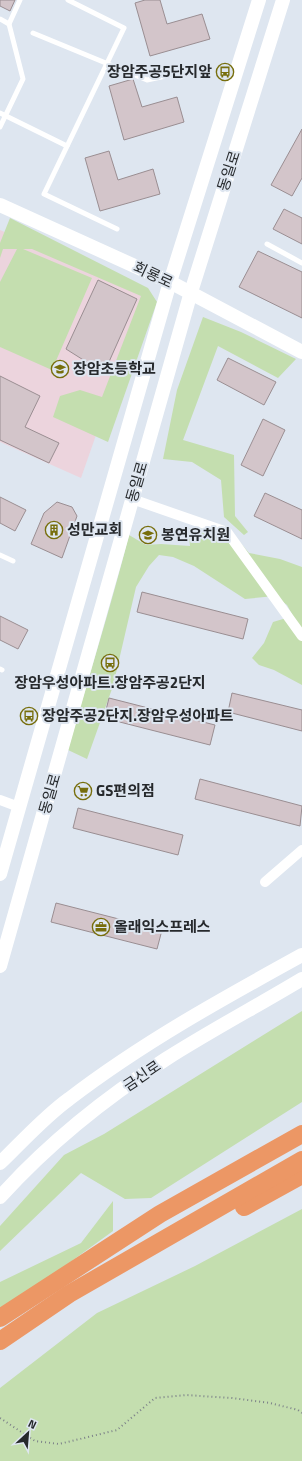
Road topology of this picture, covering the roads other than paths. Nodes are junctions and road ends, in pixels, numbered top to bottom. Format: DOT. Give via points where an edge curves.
graph roads {
  1 [pos="20,0"];
  2 [pos="68,0"];
  3 [pos="258,0"];
  4 [pos="283,0"];
  5 [pos="0,19"];
  6 [pos="9,24"];
  7 [pos="33,34"];
  8 [pos="106,64"];
  9 [pos="189,71"];
  10 [pos="3,114"];
  11 [pos="0,127"];
  12 [pos="67,146"];
  13 [pos="0,205"];
  14 [pos="117,229"];
  15 [pos="267,244"];
  16 [pos="302,263"];
  17 [pos="170,282"];
  18 [pos="190,292"];
  19 [pos="302,352"];
  20 [pos="132,499"];
  21 [pos="0,554"];
  22 [pos="13,561"];
  23 [pos="302,636"];
  24 [pos="0,800"];
  25 [pos="19,807"];
  26 [pos="302,850"];
  27 [pos="0,874"];
  28 [pos="265,882"];
  29 [pos="302,954"];
  30 [pos="0,966"];
  31 [pos="302,979"];
  32 [pos="302,1134"];
  33 [pos="302,1149"];
  34 [pos="302,1160"];
  35 [pos="0,1164"];
  36 [pos="302,1175"];
  37 [pos="0,1197"];
  38 [pos="0,1318"];
  39 [pos="0,1328"];
  40 [pos="0,1340"];
  41 [pos="0,1352"];
  1 -- 6 [label="lane"];
  2 -- 8 [label="lane" via="124,28"];
  3 -- 17 [label="street, 동일로"];
  4 -- 18 [label="street, 동일로"];
  5 -- 6 [label="lane"];
  6 -- 10 [label="lane" via="23,79"];
  7 -- 8 [label="lane"];
  8 -- 9 [label="lane" via="147,80"];
  8 -- 12 [label="lane"];
  10 -- 11 [label="lane"];
  10 -- 12 [label="lane"];
  12 -- 14 [label="lane" via="44,194"];
  13 -- 17 [label="street, 회룡로"];
  15 -- 16 [label="lane"];
  17 -- 18 [label="street, 회룡로"];
  17 -- 25 [label="street, 동일로"];
  18 -- 19 [label="street, 회룡로"];
  18 -- 20 [label="street, 동일로"];
  20 -- 23 [label="street" via="227,532"];
  20 -- 30 [label="street, 동일로"];
  21 -- 22 [label="lane"];
  24 -- 25 [label="street"];
  25 -- 27 [label="street, 동일로"];
  26 -- 28 [label="street"];
  29 -- 35 [label="street, 금신로" via="201,1011 118,1064 68,1100"];
  31 -- 37 [label="street, 금신로" via="165,1060 120,1090 61,1137"];
  32 -- 38 [label="highway" via="160,1214"];
  33 -- 39 [label="highway" via="64,1286"];
  34 -- 40 [label="highway" via="69,1294"];
  36 -- 41 [label="highway" via="72,1302 24,1332"];
}
